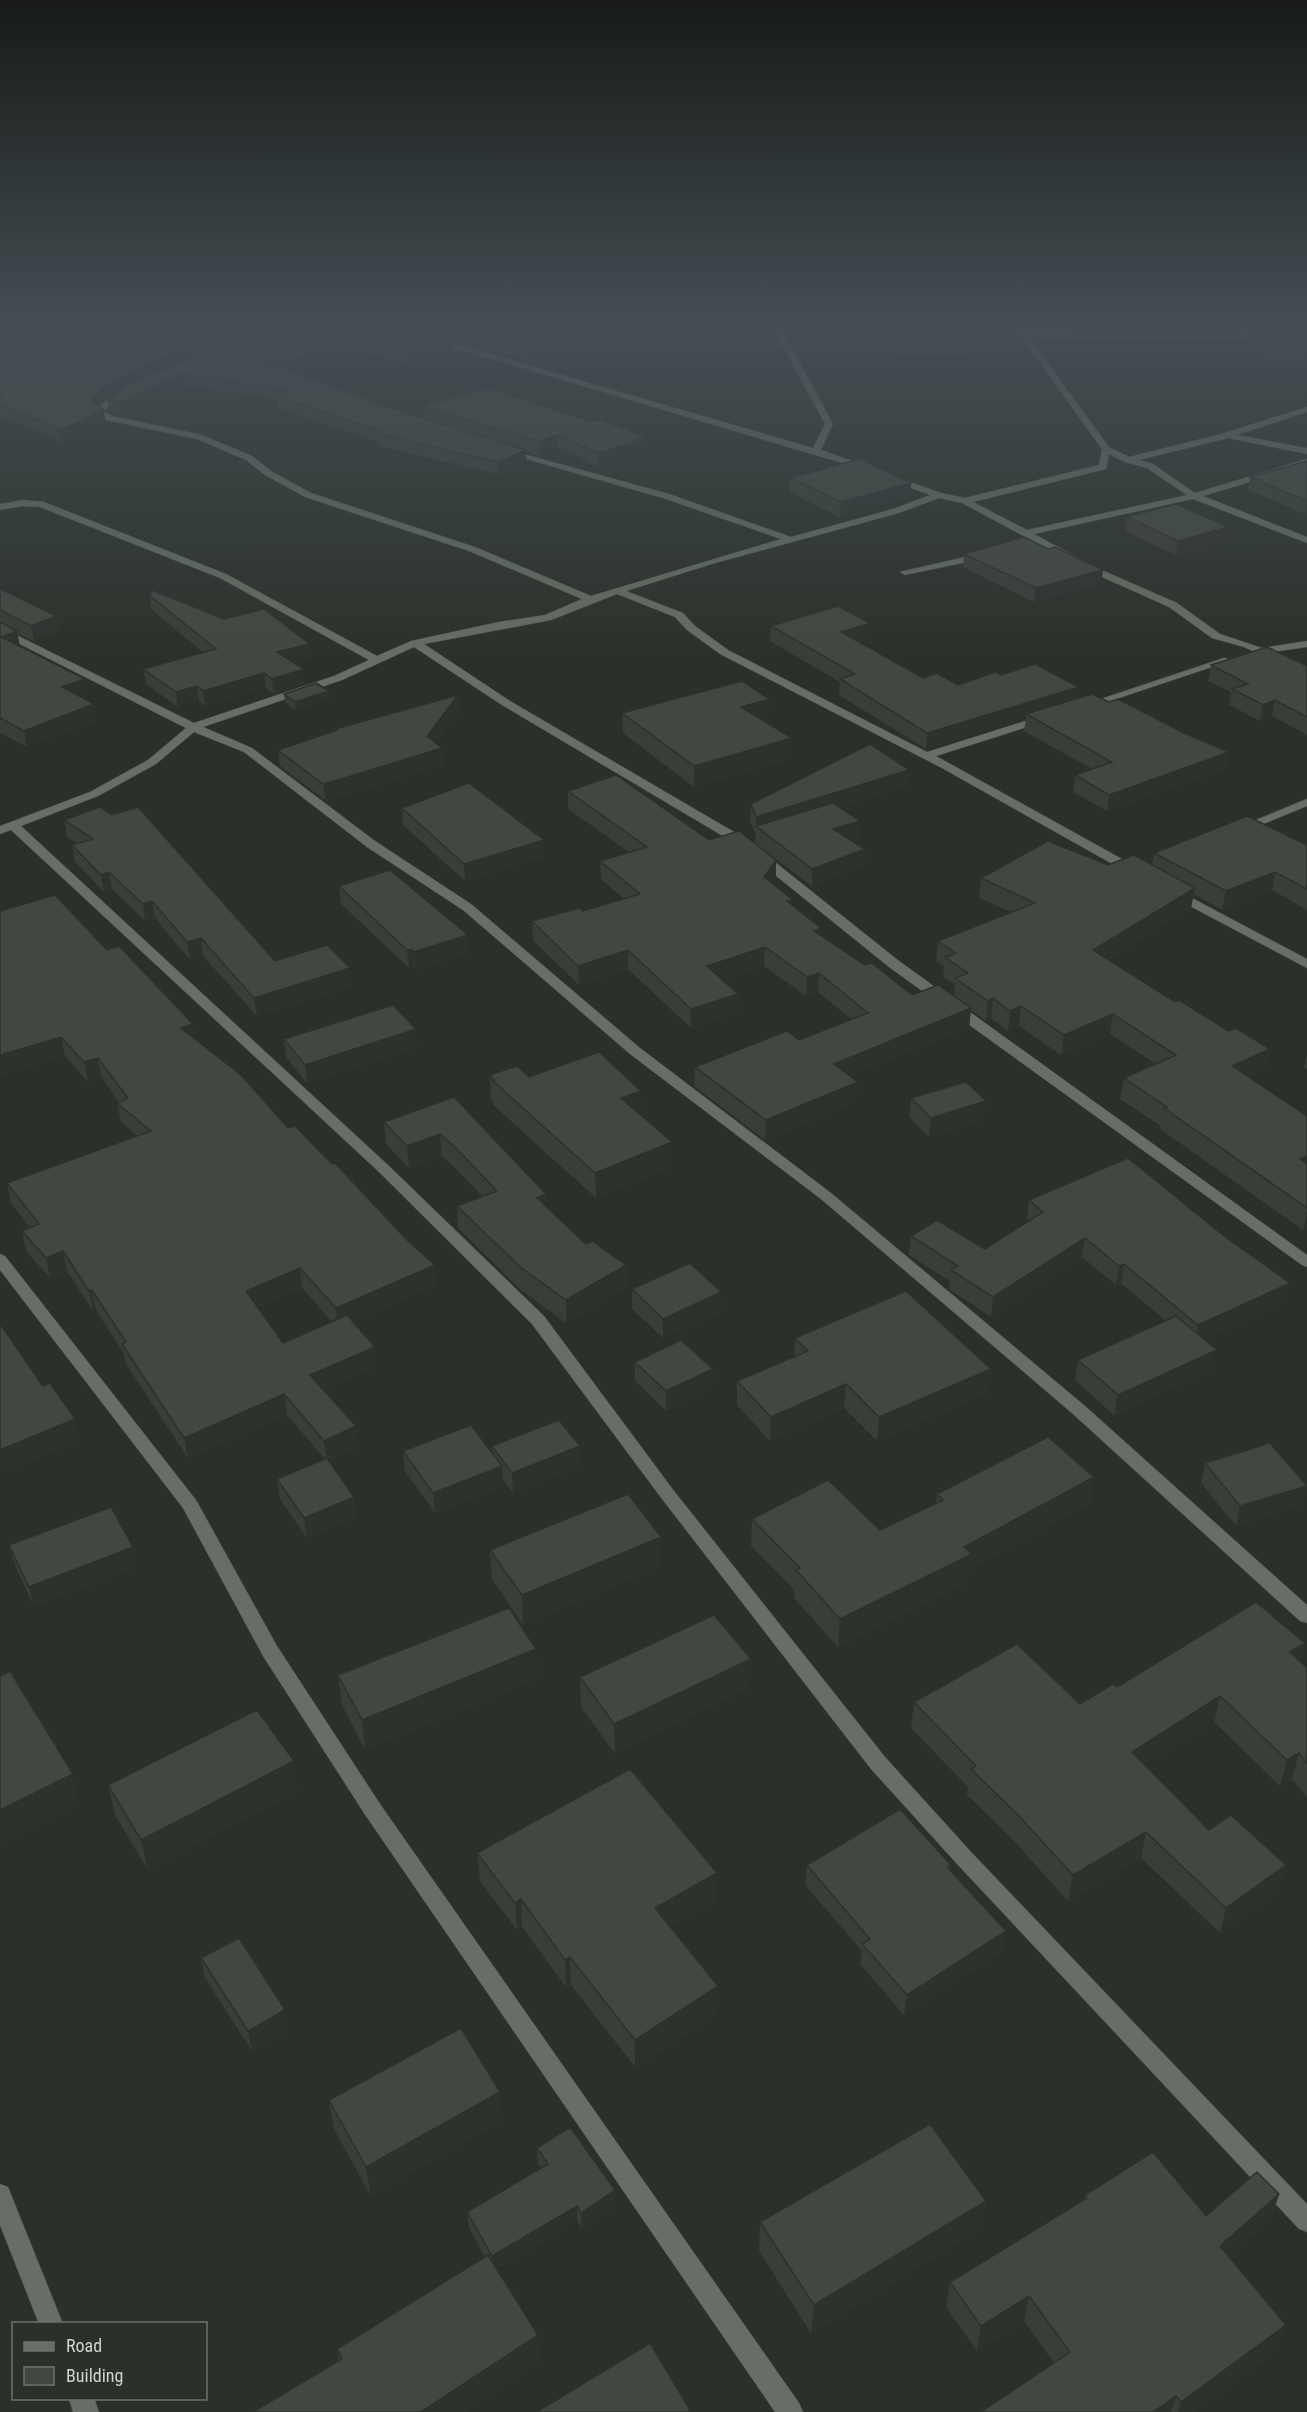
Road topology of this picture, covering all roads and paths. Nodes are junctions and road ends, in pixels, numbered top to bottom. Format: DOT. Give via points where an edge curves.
graph roads {
  1 [pos="192,436"];
  2 [pos="762,436"];
  3 [pos="823,436"];
  4 [pos="1096,436"];
  5 [pos="1224,436"];
  6 [pos="496,447"];
  7 [pos="1106,449"];
  8 [pos="816,451"];
  9 [pos="1307,451"];
  10 [pos="1128,460"];
  11 [pos="1307,462"];
  12 [pos="1103,467"];
  13 [pos="872,471"];
  14 [pos="883,475"];
  15 [pos="938,495"];
  16 [pos="1194,496"];
  17 [pos="965,501"];
  18 [pos="0,507"];
  19 [pos="1023,534"];
  20 [pos="792,540"];
  21 [pos="1307,540"];
  22 [pos="1038,541"];
  23 [pos="1027,544"];
  24 [pos="995,553"];
  25 [pos="905,572"];
  26 [pos="618,591"];
  27 [pos="590,598"];
  28 [pos="0,630"];
  29 [pos="415,643"];
  30 [pos="1307,644"];
  31 [pos="1259,651"];
  32 [pos="376,660"];
  33 [pos="1307,673"];
  34 [pos="193,727"];
  35 [pos="925,756"];
  36 [pos="1307,802"];
  37 [pos="7,828"];
  38 [pos="1232,832"];
  39 [pos="1142,872"];
  40 [pos="1163,886"];
  41 [pos="1307,964"];
  42 [pos="0,1259"];
  43 [pos="1307,1262"];
  44 [pos="1307,1616"];
  45 [pos="0,2195"];
  46 [pos="1307,2222"];
  47 [pos="50,2322"];
  48 [pos="790,2412"];
  1 -- 27 [label="street" via="249,458 308,495 472,549"];
  2 -- 8 [label="street"];
  3 -- 8 [label="street"];
  4 -- 7 [label="street"];
  5 -- 9 [label="street"];
  5 -- 10 [label="street"];
  6 -- 20 [label="street" via="666,496"];
  7 -- 10 [label="street"];
  7 -- 12 [label="street"];
  8 -- 13 [label="street"];
  10 -- 12 [label="street"];
  10 -- 16 [label="street" via="1150,466"];
  11 -- 16 [label="street"];
  12 -- 17 [label="street"];
  14 -- 15 [label="street"];
  15 -- 17 [label="street"];
  15 -- 20 [label="street" via="896,512"];
  16 -- 19 [label="street"];
  16 -- 21 [label="street"];
  17 -- 19 [label="street"];
  18 -- 32 [label="street" via="40,504 180,558 223,576"];
  19 -- 22 [label="street"];
  20 -- 26 [label="street"];
  22 -- 23 [label="street"];
  22 -- 31 [label="street" via="1173,605 1216,636"];
  24 -- 25 [label="street"];
  26 -- 27 [label="street"];
  26 -- 35 [label="street" via="679,615 724,652"];
  27 -- 29 [label="street" via="547,618"];
  28 -- 34 [label="street"];
  29 -- 32 [label="street"];
  29 -- 43 [label="street" via="506,703 742,842 894,964"];
  30 -- 31 [label="street"];
  31 -- 33 [label="street"];
  31 -- 35 [label="street"];
  32 -- 34 [label="street" via="338,678"];
  34 -- 37 [label="street" via="152,762 94,794"];
  34 -- 44 [label="street" via="248,750 371,844 466,907 635,1051 826,1196 1080,1410"];
  35 -- 39 [label="street"];
  36 -- 38 [label="street"];
  37 -- 46 [label="street" via="384,1169 538,1320 668,1495 878,1763"];
  40 -- 41 [label="street"];
  42 -- 48 [label="street" via="190,1504 270,1651 373,1810"];
  45 -- 47 [label="street"];
}
